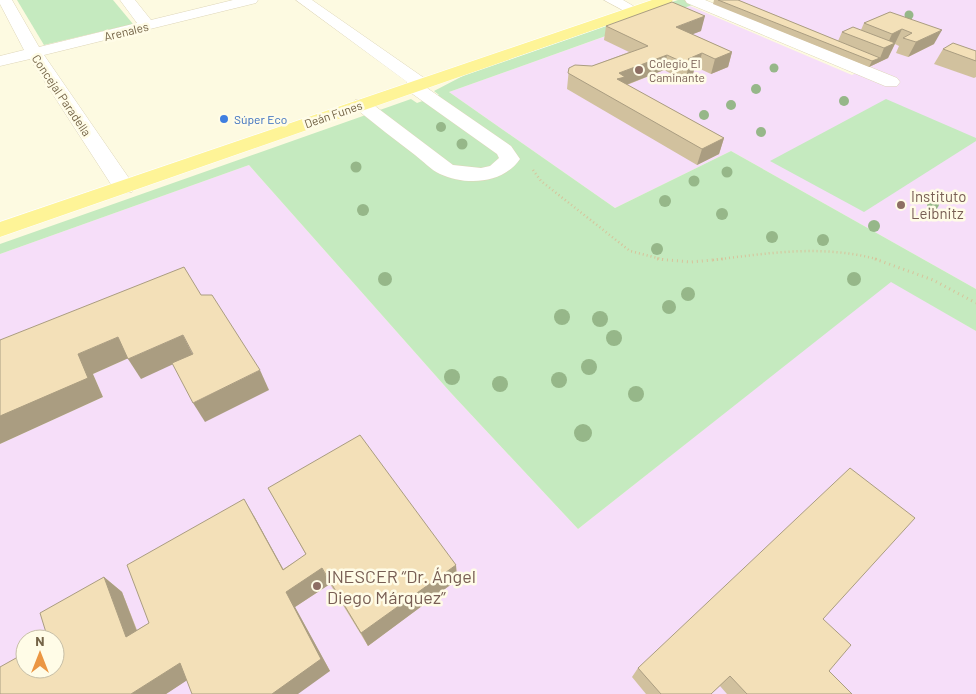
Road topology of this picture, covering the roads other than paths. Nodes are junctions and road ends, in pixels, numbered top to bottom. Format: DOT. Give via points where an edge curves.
graph roads {
  1 [pos="5,0"];
  2 [pos="127,0"];
  3 [pos="251,0"];
  4 [pos="303,0"];
  5 [pos="611,0"];
  6 [pos="666,0"];
  7 [pos="692,0"];
  8 [pos="635,11"];
  9 [pos="147,25"];
  10 [pos="34,53"];
  11 [pos="0,61"];
  12 [pos="891,82"];
  13 [pos="417,85"];
  14 [pos="361,104"];
  15 [pos="124,187"];
  16 [pos="0,230"];
  1 -- 10 [label="street, Concejal Paradella"];
  2 -- 9 [label="street"];
  3 -- 9 [label="street, Arenales"];
  4 -- 13 [label="street"];
  5 -- 8 [label="street"];
  6 -- 8 [label="main road, Deán Funes"];
  7 -- 12 [label="street"];
  8 -- 13 [label="main road, Deán Funes"];
  9 -- 10 [label="street, Arenales"];
  10 -- 11 [label="street, Arenales"];
  10 -- 15 [label="street, Concejal Paradella"];
  13 -- 14 [label="main road, Deán Funes"];
  13 -- 14 [label="street" via="504,150 510,159 505,167 471,175 446,169"];
  14 -- 15 [label="main road, Deán Funes"];
  15 -- 16 [label="main road, Deán Funes"];
}
